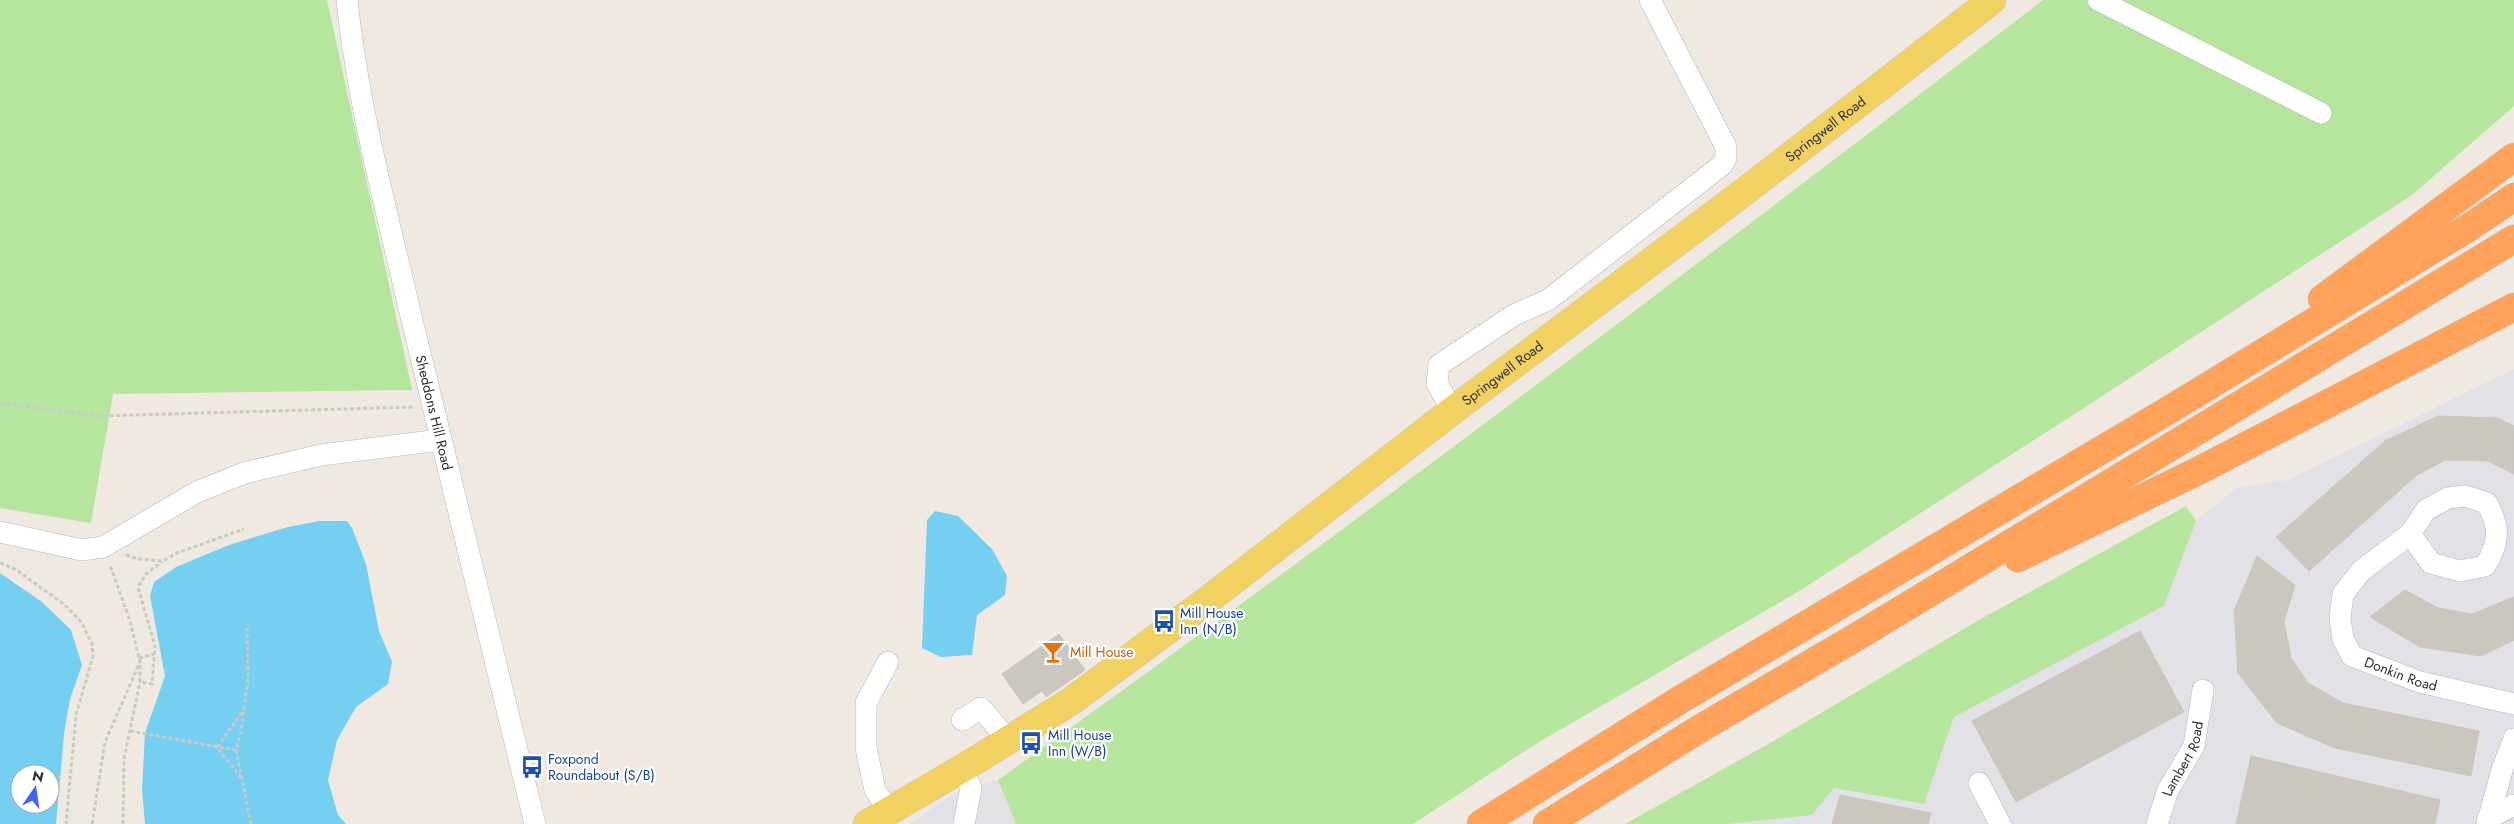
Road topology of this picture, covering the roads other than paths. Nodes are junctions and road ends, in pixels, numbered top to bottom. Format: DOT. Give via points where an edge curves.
graph roads {
  1 [pos="347,0"];
  2 [pos="1650,0"];
  3 [pos="1992,0"];
  4 [pos="2098,0"];
  5 [pos="2321,113"];
  6 [pos="2514,157"];
  7 [pos="2514,197"];
  8 [pos="2514,239"];
  9 [pos="2514,307"];
  10 [pos="2174,408"];
  11 [pos="1452,411"];
  12 [pos="440,440"];
  13 [pos="0,532"];
  14 [pos="2410,534"];
  15 [pos="1858,636"];
  16 [pos="888,662"];
  17 [pos="2203,690"];
  18 [pos="2514,704"];
  19 [pos="962,720"];
  20 [pos="2514,739"];
  21 [pos="1009,741"];
  22 [pos="963,768"];
  23 [pos="1979,783"];
  24 [pos="2514,805"];
  25 [pos="878,818"];
  26 [pos="2488,821"];
  27 [pos="535,824"];
  28 [pos="964,824"];
  29 [pos="1482,824"];
  30 [pos="1547,824"];
  31 [pos="2000,824"];
  32 [pos="2157,824"];
  1 -- 12 [label="street, Sheddons Hill Road" via="373,154"];
  2 -- 11 [label="street" via="1726,147 1726,158 1722,165 1548,300 1514,315 1439,365 1437,383"];
  3 -- 11 [label="main road, Springwell Road" via="1744,192"];
  4 -- 5 [label="street"];
  6 -- 10 [label="highway"];
  7 -- 10 [label="highway"];
  8 -- 15 [label="highway"];
  9 -- 15 [label="highway" via="2200,470"];
  10 -- 29 [label="highway" via="1683,698"];
  11 -- 21 [label="main road, Springwell Road" via="1208,600 1070,702"];
  12 -- 13 [label="street" via="321,456 244,472 196,492 103,547 82,550"];
  12 -- 27 [label="street, Sheddons Hill Road"];
  14 -- 18 [label="street, Donkin Road" via="2361,571 2342,594 2341,625 2352,656 2420,682"];
  15 -- 30 [label="highway"];
  16 -- 25 [label="street" via="866,703 866,739"];
  17 -- 32 [label="street, Lambert Road" via="2194,746 2168,790"];
  19 -- 21 [label="street" via="981,708"];
  20 -- 26 [label="street"];
  21 -- 22 [label="main road, Springwell Road"];
  22 -- 25 [label="main road, Springwell Road"];
  22 -- 28 [label="street" via="970,788"];
  23 -- 31 [label="street"];
  24 -- 26 [label="street"];
}
